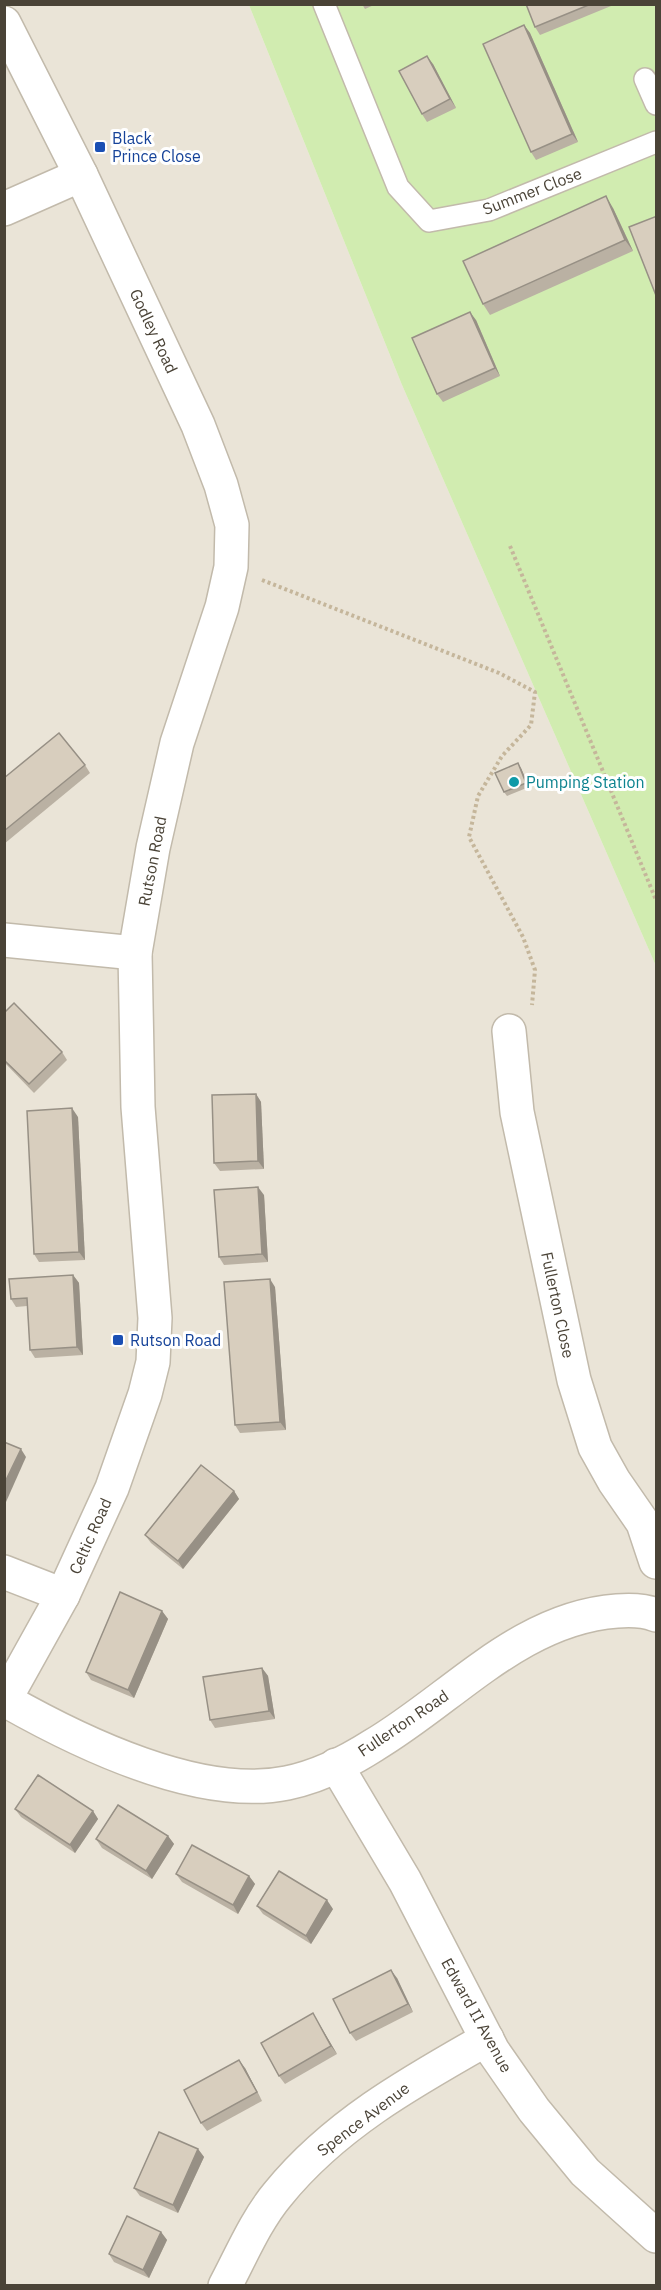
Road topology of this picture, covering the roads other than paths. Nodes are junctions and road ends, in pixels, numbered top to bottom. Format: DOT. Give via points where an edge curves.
graph roads {
  1 [pos="324,4"];
  2 [pos="4,23"];
  3 [pos="645,79"];
  4 [pos="657,104"];
  5 [pos="657,142"];
  6 [pos="81,175"];
  7 [pos="4,209"];
  8 [pos="206,653"];
  9 [pos="4,940"];
  10 [pos="135,953"];
  11 [pos="509,1031"];
  12 [pos="153,1362"];
  13 [pos="657,1562"];
  14 [pos="4,1572"];
  15 [pos="657,1574"];
  16 [pos="63,1595"];
  17 [pos="652,1613"];
  18 [pos="5,1701"];
  19 [pos="336,1765"];
  20 [pos="487,2038"];
  21 [pos="657,2236"];
  22 [pos="225,2286"];
  1 -- 5 [label="lane, Summer Close" via="398,187 429,221 489,210"];
  2 -- 6 [label="street, Godley Road"];
  3 -- 4 [label="lane"];
  6 -- 7 [label="street"];
  6 -- 8 [label="street, Godley Road" via="198,425 232,525 231,567"];
  8 -- 10 [label="street, Rutson Road" via="177,743"];
  9 -- 10 [label="street"];
  10 -- 12 [label="street, Rutson Road" via="138,1107 155,1318"];
  11 -- 13 [label="street, Fullerton Close" via="517,1112 574,1380 595,1447 643,1523"];
  12 -- 16 [label="street, Celtic Road" via="112,1488"];
  14 -- 16 [label="street"];
  15 -- 17 [label="street"];
  16 -- 18 [label="street, Celtic Road"];
  17 -- 19 [label="street, Fullerton Road" via="595,1612 537,1633 375,1745"];
  18 -- 19 [label="street, Fullerton Road" via="99,1748 194,1779 252,1786 288,1783"];
  19 -- 20 [label="street, Edward II Avenue" via="405,1881"];
  20 -- 21 [label="street, Edward II Avenue" via="534,2110 585,2172"];
  20 -- 22 [label="street, Spence Avenue" via="401,2088 324,2144 277,2195"];
}
